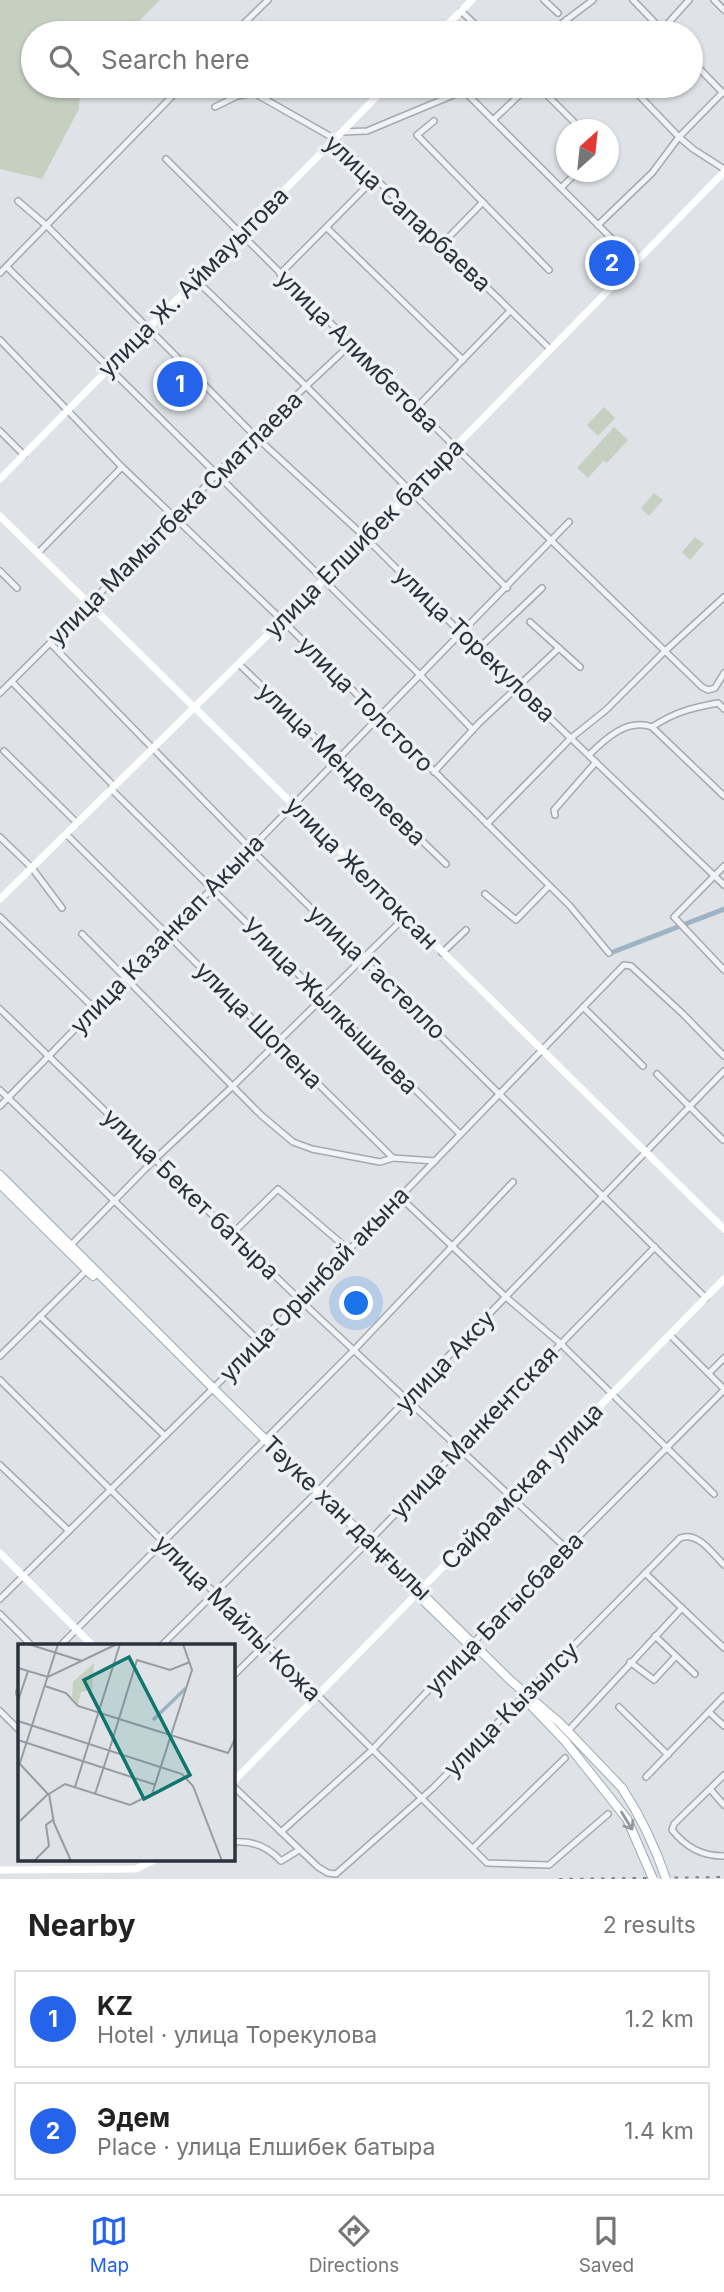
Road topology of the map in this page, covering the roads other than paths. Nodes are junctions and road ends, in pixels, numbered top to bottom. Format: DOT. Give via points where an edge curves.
graph roads {
  1 [pos="268,0"];
  2 [pos="472,0"];
  3 [pos="544,0"];
  4 [pos="593,0"];
  5 [pos="633,0"];
  6 [pos="689,0"];
  7 [pos="714,0"];
  8 [pos="724,10"];
  9 [pos="461,11"];
  10 [pos="558,13"];
  11 [pos="566,20"];
  12 [pos="246,21"];
  13 [pos="451,21"];
  14 [pos="471,21"];
  15 [pos="653,21"];
  16 [pos="672,21"];
  17 [pos="703,72"];
  18 [pos="723,93"];
  19 [pos="170,98"];
  20 [pos="233,98"];
  21 [pos="263,98"];
  22 [pos="375,98"];
  23 [pos="447,98"];
  24 [pos="471,98"];
  25 [pos="516,98"];
  26 [pos="550,98"];
  27 [pos="642,98"];
  28 [pos="215,107"];
  29 [pos="571,119"];
  30 [pos="493,120"];
  31 [pos="434,121"];
  32 [pos="341,132"];
  33 [pos="679,137"];
  34 [pos="335,139"];
  35 [pos="166,159"];
  36 [pos="724,170"];
  37 [pos="375,178"];
  38 [pos="567,182"];
  39 [pos="561,188"];
  40 [pos="18,201"];
  41 [pos="483,202"];
  42 [pos="598,225"];
  43 [pos="47,226"];
  44 [pos="327,228"];
  45 [pos="240,234"];
  46 [pos="442,244"];
  47 [pos="635,262"];
  48 [pos="7,267"];
  49 [pos="549,270"];
  50 [pos="0,274"];
  51 [pos="281,274"];
  52 [pos="195,279"];
  53 [pos="510,310"];
  54 [pos="149,327"];
  55 [pos="0,340"];
  56 [pos="351,344"];
  57 [pos="550,349"];
  58 [pos="463,360"];
  59 [pos="108,368"];
  60 [pos="306,386"];
  61 [pos="416,408"];
  62 [pos="67,411"];
  63 [pos="0,431"];
  64 [pos="254,435"];
  65 [pos="455,446"];
  66 [pos="24,454"];
  67 [pos="122,467"];
  68 [pos="216,476"];
  69 [pos="0,479"];
  70 [pos="412,491"];
  71 [pos="0,516"];
  72 [pos="175,518"];
  73 [pos="569,522"];
  74 [pos="366,538"];
  75 [pos="552,541"];
  76 [pos="38,552"];
  77 [pos="0,571"];
  78 [pos="324,580"];
  79 [pos="17,588"];
  80 [pos="507,588"];
  81 [pos="542,588"];
  82 [pos="724,597"];
  83 [pos="89,604"];
  84 [pos="283,621"];
  85 [pos="530,622"];
  86 [pos="462,634"];
  87 [pos="51,643"];
  88 [pos="559,648"];
  89 [pos="478,649"];
  90 [pos="664,652"];
  91 [pos="239,664"];
  92 [pos="580,667"];
  93 [pos="724,673"];
  94 [pos="421,676"];
  95 [pos="12,682"];
  96 [pos="518,686"];
  97 [pos="0,693"];
  98 [pos="194,707"];
  99 [pos="724,709"];
  100 [pos="379,717"];
  101 [pos="652,727"];
  102 [pos="473,730"];
  103 [pos="571,738"];
  104 [pos="152,749"];
  105 [pos="4,751"];
  106 [pos="589,755"];
  107 [pos="338,759"];
  108 [pos="596,762"];
  109 [pos="434,772"];
  110 [pos="113,787"];
  111 [pos="724,796"];
  112 [pos="293,805"];
  113 [pos="555,815"];
  114 [pos="77,823"];
  115 [pos="487,824"];
  116 [pos="66,834"];
  117 [pos="0,837"];
  118 [pos="251,849"];
  119 [pos="446,864"];
  120 [pos="724,866"];
  121 [pos="32,868"];
  122 [pos="715,875"];
  123 [pos="724,885"];
  124 [pos="549,886"];
  125 [pos="212,890"];
  126 [pos="485,894"];
  127 [pos="0,899"];
  128 [pos="62,908"];
  129 [pos="405,916"];
  130 [pos="0,917"];
  131 [pos="466,930"];
  132 [pos="82,934"];
  133 [pos="168,935"];
  134 [pos="442,953"];
  135 [pos="609,953"];
  136 [pos="363,958"];
  137 [pos="724,970"];
  138 [pos="126,978"];
  139 [pos="322,999"];
  140 [pos="583,1007"];
  141 [pos="0,1009"];
  142 [pos="95,1009"];
  143 [pos="277,1043"];
  144 [pos="542,1051"];
  145 [pos="48,1056"];
  146 [pos="724,1056"];
  147 [pos="643,1066"];
  148 [pos="724,1071"];
  149 [pos="657,1074"];
  150 [pos="233,1086"];
  151 [pos="0,1090"];
  152 [pos="501,1093"];
  153 [pos="8,1098"];
  154 [pos="0,1106"];
  155 [pos="690,1107"];
  156 [pos="460,1134"];
  157 [pos="723,1140"];
  158 [pos="645,1153"];
  159 [pos="393,1158"];
  160 [pos="155,1159"];
  161 [pos="435,1161"];
  162 [pos="0,1175"];
  163 [pos="513,1182"];
  164 [pos="0,1184"];
  165 [pos="604,1196"];
  166 [pos="400,1197"];
  167 [pos="116,1200"];
  168 [pos="724,1230"];
  169 [pos="232,1234"];
  170 [pos="68,1247"];
  171 [pos="655,1247"];
  172 [pos="452,1248"];
  173 [pos="349,1250"];
  174 [pos="89,1268"];
  175 [pos="724,1279"];
  176 [pos="507,1298"];
  177 [pos="706,1298"];
  178 [pos="300,1300"];
  179 [pos="40,1316"];
  180 [pos="670,1335"];
  181 [pos="260,1342"];
  182 [pos="560,1343"];
  183 [pos="355,1349"];
  184 [pos="0,1356"];
  185 [pos="724,1358"];
  186 [pos="709,1373"];
  187 [pos="0,1380"];
  188 [pos="211,1390"];
  189 [pos="724,1390"];
  190 [pos="613,1393"];
  191 [pos="408,1399"];
  192 [pos="165,1436"];
  193 [pos="264,1442"];
  194 [pos="667,1447"];
  195 [pos="460,1448"];
  196 [pos="0,1465"];
  197 [pos="110,1491"];
  198 [pos="316,1493"];
  199 [pos="714,1494"];
  200 [pos="511,1497"];
  201 [pos="69,1531"];
  202 [pos="368,1542"];
  203 [pos="163,1543"];
  204 [pos="567,1549"];
  205 [pos="0,1553"];
  206 [pos="724,1565"];
  207 [pos="645,1573"];
  208 [pos="23,1576"];
  209 [pos="419,1592"];
  210 [pos="214,1594"];
  211 [pos="0,1599"];
  212 [pos="682,1608"];
  213 [pos="0,1614"];
  214 [pos="76,1629"];
  215 [pos="655,1636"];
  216 [pos="30,1644"];
  217 [pos="62,1644"];
  218 [pos="91,1644"];
  219 [pos="163,1644"];
  220 [pos="265,1644"];
  221 [pos="472,1644"];
  222 [pos="724,1648"];
  223 [pos="676,1656"];
  224 [pos="630,1662"];
  225 [pos="695,1674"];
  226 [pos="234,1675"];
  227 [pos="317,1696"];
  228 [pos="724,1696"];
  229 [pos="526,1697"];
  230 [pos="619,1707"];
  231 [pos="0,1711"];
  232 [pos="709,1712"];
  233 [pos="18,1718"];
  234 [pos="13,1723"];
  235 [pos="724,1726"];
  236 [pos="18,1729"];
  237 [pos="567,1732"];
  238 [pos="372,1750"];
  239 [pos="668,1755"];
  240 [pos="565,1758"];
  241 [pos="724,1775"];
  242 [pos="646,1777"];
  243 [pos="234,1783"];
  244 [pos="234,1785"];
  245 [pos="710,1790"];
  246 [pos="421,1799"];
  247 [pos="724,1805"];
  248 [pos="608,1814"];
  249 [pos="281,1832"];
  250 [pos="234,1842"];
  251 [pos="473,1848"];
  252 [pos="299,1850"];
  253 [pos="724,1856"];
  254 [pos="149,1862"];
  255 [pos="0,1870"];
  256 [pos="653,1879"];
  257 [pos="666,1879"];
  1 -- 12 [label="street"];
  2 -- 9 [label="main road"];
  3 -- 10 [label="street"];
  4 -- 11 [label="street"];
  5 -- 15 [label="street"];
  6 -- 16 [label="street"];
  7 -- 8 [label="street"];
  9 -- 13 [label="main road"];
  9 -- 14 [label="street"];
  17 -- 18 [label="street"];
  18 -- 33 [label="street"];
  19 -- 43 [label="street"];
  20 -- 28 [label="street, улица Сапарбаева"];
  21 -- 34 [label="street, улица Сапарбаева"];
  22 -- 32 [label="main road, улица Ж. Аймауытова"];
  23 -- 32 [label="street" via="367,131"];
  24 -- 30 [label="street"];
  25 -- 30 [label="street"];
  26 -- 29 [label="street"];
  27 -- 33 [label="street"];
  30 -- 39 [label="street"];
  31 -- 41 [label="street" via="417,135"];
  32 -- 34 [label="main road, улица Ж. Аймауытова"];
  33 -- 36 [label="street"];
  33 -- 42 [label="street" via="652,173"];
  34 -- 37 [label="street, улица Сапарбаева"];
  34 -- 45 [label="main road, улица Ж. Аймауытова"];
  35 -- 45 [label="street, улица Алимбетова"];
  36 -- 47 [label="main road, улица Елшибек батыра"];
  37 -- 44 [label="street"];
  37 -- 46 [label="street, улица Сапарбаева"];
  38 -- 39 [label="street"];
  39 -- 42 [label="street"];
  40 -- 43 [label="street, улица Торекулова"];
  41 -- 46 [label="street"];
  41 -- 49 [label="street"];
  42 -- 47 [label="street"];
  43 -- 48 [label="street"];
  43 -- 54 [label="street, улица Торекулова"];
  44 -- 51 [label="street"];
  44 -- 58 [label="street"];
  45 -- 51 [label="street, улица Алимбетова"];
  45 -- 52 [label="main road, улица Ж. Аймауытова"];
  46 -- 53 [label="street, улица Сапарбаева"];
  47 -- 57 [label="main road, улица Елшибек батыра"];
  48 -- 50 [label="street"];
  48 -- 59 [label="street"];
  51 -- 56 [label="street, улица Алимбетова"];
  52 -- 54 [label="main road, улица Ж. Аймауытова"];
  52 -- 60 [label="street"];
  53 -- 57 [label="street, улица Сапарбаева"];
  53 -- 58 [label="street"];
  54 -- 59 [label="main road, улица Ж. Аймауытова"];
  54 -- 64 [label="street, улица Торекулова"];
  55 -- 62 [label="street, улица Толстого"];
  56 -- 60 [label="street, улица Мамытбека Сматлаева"];
  56 -- 61 [label="street, улица Алимбетова"];
  57 -- 65 [label="main road, улица Елшибек батыра"];
  58 -- 61 [label="street"];
  59 -- 62 [label="main road, улица Ж. Аймауытова"];
  59 -- 68 [label="street"];
  60 -- 64 [label="street, улица Мамытбека Сматлаева"];
  60 -- 70 [label="street"];
  61 -- 65 [label="street, улица Алимбетова"];
  62 -- 66 [label="main road, улица Ж. Аймауытова"];
  62 -- 67 [label="street, улица Толстого"];
  63 -- 66 [label="street"];
  64 -- 68 [label="street, улица Мамытбека Сматлаева"];
  64 -- 74 [label="street, улица Торекулова"];
  65 -- 70 [label="main road, улица Елшибек батыра"];
  65 -- 75 [label="street, улица Алимбетова"];
  66 -- 69 [label="main road, улица Ж. Аймауытова"];
  67 -- 72 [label="street, улица Толстого"];
  67 -- 76 [label="street"];
  68 -- 72 [label="street, улица Мамытбека Сматлаева"];
  68 -- 78 [label="street"];
  70 -- 74 [label="main road, улица Елшибек батыра"];
  70 -- 80 [label="street"];
  71 -- 76 [label="main road, улица Желтоксан"];
  72 -- 83 [label="street, улица Мамытбека Сматлаева"];
  72 -- 84 [label="street, улица Толстого"];
  73 -- 75 [label="street, улица Казанкап Акына"];
  74 -- 78 [label="main road, улица Елшибек батыра"];
  74 -- 86 [label="street, улица Торекулова"];
  75 -- 80 [label="street, улица Казанкап Акына"];
  75 -- 90 [label="street, улица Алимбетова"];
  76 -- 83 [label="main road, улица Желтоксан"];
  77 -- 79 [label="street"];
  78 -- 84 [label="main road, улица Елшибек батыра"];
  78 -- 94 [label="street"];
  80 -- 86 [label="street, улица Казанкап Акына"];
  81 -- 89 [label="street"];
  82 -- 90 [label="street"];
  83 -- 87 [label="street, улица Мамытбека Сматлаева"];
  83 -- 98 [label="main road, улица Желтоксан"];
  84 -- 91 [label="main road, улица Елшибек батыра"];
  84 -- 100 [label="street, улица Толстого"];
  85 -- 88 [label="street"];
  86 -- 89 [label="street, улица Торекулова"];
  86 -- 94 [label="street, улица Казанкап Акына"];
  87 -- 95 [label="street, улица Мамытбека Сматлаева"];
  87 -- 104 [label="street, улица Гастелло"];
  88 -- 92 [label="street"];
  88 -- 96 [label="street"];
  89 -- 96 [label="street, улица Торекулова"];
  90 -- 93 [label="street, улица Алимбетова" via="708,690 715,688"];
  90 -- 103 [label="street"];
  91 -- 98 [label="main road, улица Елшибек батыра"];
  91 -- 107 [label="street, улица Менделеева"];
  94 -- 100 [label="street, улица Казанкап Акына"];
  94 -- 102 [label="street"];
  95 -- 97 [label="street, улица Мамытбека Сматлаева"];
  95 -- 110 [label="street"];
  96 -- 102 [label="street"];
  96 -- 103 [label="street, улица Торекулова"];
  98 -- 104 [label="main road, улица Елшибек батыра"];
  98 -- 112 [label="main road, улица Желтоксан"];
  99 -- 101 [label="street" via="718,703 683,710"];
  100 -- 107 [label="street, улица Казанкап Акына"];
  100 -- 109 [label="street, улица Толстого"];
  101 -- 106 [label="street" via="623,729"];
  101 -- 111 [label="street"];
  102 -- 109 [label="street"];
  103 -- 106 [label="street, улица Торекулова"];
  103 -- 115 [label="street"];
  104 -- 110 [label="main road, улица Елшибек батыра"];
  104 -- 118 [label="street, улица Гастелло"];
  105 -- 114 [label="street"];
  106 -- 108 [label="street, улица Торекулова"];
  107 -- 112 [label="street, улица Казанкап Акына"];
  107 -- 119 [label="street, улица Менделеева"];
  108 -- 113 [label="street" via="554,810"];
  108 -- 122 [label="street, улица Торекулова"];
  109 -- 115 [label="street, улица Толстого"];
  110 -- 114 [label="main road, улица Елшибек батыра"];
  110 -- 125 [label="street, Улица Жылкышиева"];
  112 -- 118 [label="street, улица Казанкап Акына"];
  112 -- 129 [label="main road, улица Желтоксан"];
  114 -- 116 [label="main road, улица Елшибек батыра"];
  115 -- 124 [label="street, улица Толстого"];
  116 -- 121 [label="main road, улица Елшибек батыра"];
  116 -- 133 [label="street, улица Шопена"];
  117 -- 121 [label="street"];
  118 -- 125 [label="street, улица Казанкап Акына"];
  118 -- 136 [label="street, улица Гастелло"];
  120 -- 122 [label="street"];
  121 -- 127 [label="main road, улица Елшибек батыра"];
  121 -- 128 [label="street"];
  122 -- 123 [label="street, улица Торекулова"];
  122 -- 137 [label="street" via="674,916"];
  124 -- 126 [label="street" via="516,920"];
  124 -- 135 [label="street, улица Толстого"];
  125 -- 133 [label="street, улица Казанкап Акына"];
  125 -- 139 [label="street, Улица Жылкышиева"];
  129 -- 134 [label="main road, улица Желтоксан"];
  129 -- 136 [label="street"];
  130 -- 142 [label="street"];
  131 -- 134 [label="street"];
  132 -- 138 [label="street"];
  133 -- 138 [label="street, улица Казанкап Акына"];
  133 -- 143 [label="street, улица Шопена"];
  134 -- 144 [label="main road, улица Желтоксан"];
  136 -- 139 [label="street"];
  136 -- 152 [label="street, улица Гастелло"];
  138 -- 142 [label="street, улица Казанкап Акына"];
  138 -- 150 [label="street"];
  139 -- 143 [label="street"];
  139 -- 156 [label="street, Улица Жылкышиева"];
  140 -- 144 [label="street, улица Орынбай акына"];
  140 -- 146 [label="street, улица Орынбай акына" via="624,965 631,966"];
  140 -- 147 [label="street"];
  141 -- 145 [label="street, улица Бекет батыра"];
  142 -- 145 [label="street, улица Казанкап Акына"];
  143 -- 150 [label="street"];
  143 -- 159 [label="street, улица Шопена"];
  144 -- 152 [label="street, улица Орынбай акына"];
  144 -- 158 [label="main road, улица Желтоксан"];
  145 -- 153 [label="street, улица Казанкап Акына"];
  145 -- 160 [label="street, улица Бекет батыра"];
  148 -- 155 [label="street, улица Аксу"];
  149 -- 155 [label="street"];
  150 -- 159 [label="street" via="293,1142 380,1162"];
  150 -- 160 [label="street"];
  151 -- 153 [label="street"];
  152 -- 156 [label="street, улица Орынбай акына"];
  152 -- 165 [label="street, улица Гастелло"];
  153 -- 154 [label="street, улица Казанкап Акына"];
  153 -- 167 [label="street"];
  155 -- 157 [label="street"];
  155 -- 158 [label="street, улица Аксу"];
  156 -- 161 [label="street, улица Орынбай акына"];
  158 -- 165 [label="street, улица Аксу"];
  158 -- 168 [label="main road, улица Желтоксан"];
  159 -- 161 [label="street"];
  160 -- 167 [label="street"];
  160 -- 169 [label="street, улица Бекет батыра"];
  161 -- 166 [label="street, улица Орынбай акына"];
  162 -- 170 [label="main road, Тәуке хан даңғылы"];
  163 -- 172 [label="street"];
  164 -- 170 [label="main road, Тәуке хан даңғылы"];
  165 -- 171 [label="street, улица Гастелло"];
  165 -- 176 [label="street, улица Аксу"];
  166 -- 172 [label="street"];
  166 -- 173 [label="street, улица Орынбай акына"];
  167 -- 170 [label="street"];
  167 -- 181 [label="street"];
  169 -- 173 [label="street" via="278,1189"];
  169 -- 178 [label="street, улица Бекет батыра"];
  170 -- 174 [label="main road, Тәуке хан даңғылы"];
  171 -- 177 [label="street, улица Гастелло"];
  171 -- 182 [label="street, улица Манкентская"];
  172 -- 176 [label="street"];
  172 -- 183 [label="street"];
  173 -- 178 [label="street, улица Орынбай акына"];
  174 -- 179 [label="street"];
  174 -- 188 [label="main road, Тәуке хан даңғылы"];
  175 -- 177 [label="main road, Сайрамская улица"];
  176 -- 182 [label="street"];
  176 -- 191 [label="street, улица Аксу"];
  177 -- 180 [label="main road, Сайрамская улица"];
  178 -- 181 [label="street, улица Орынбай акына"];
  178 -- 183 [label="street, улица Бекет батыра"];
  179 -- 184 [label="street"];
  179 -- 192 [label="street"];
  180 -- 186 [label="street"];
  180 -- 190 [label="main road, Сайрамская улица"];
  181 -- 188 [label="street, улица Орынбай акына"];
  182 -- 190 [label="street"];
  182 -- 195 [label="street, улица Манкентская"];
  183 -- 191 [label="street, улица Бекет батыра"];
  183 -- 193 [label="street"];
  185 -- 186 [label="street"];
  186 -- 189 [label="street"];
  187 -- 197 [label="street, улица Майлы Кожа"];
  188 -- 192 [label="street, улица Орынбай акына"];
  188 -- 193 [label="main road, Тәуке хан даңғылы"];
  189 -- 194 [label="street, улица Багысбаева"];
  190 -- 194 [label="street"];
  190 -- 200 [label="main road, Сайрамская улица"];
  191 -- 195 [label="street, улица Бекет батыра"];
  191 -- 198 [label="street, улица Аксу"];
  192 -- 197 [label="street, улица Орынбай акына"];
  193 -- 198 [label="main road, Тәуке хан даңғылы"];
  193 -- 203 [label="street"];
  194 -- 199 [label="street"];
  194 -- 204 [label="street, улица Багысбаева"];
  195 -- 200 [label="street, улица Бекет батыра"];
  195 -- 202 [label="street, улица Манкентская"];
  196 -- 201 [label="street"];
  197 -- 201 [label="street, улица Орынбай акына"];
  197 -- 203 [label="street, улица Майлы Кожа"];
  198 -- 202 [label="main road, Тәуке хан даңғылы"];
  198 -- 210 [label="street, улица Аксу"];
  200 -- 204 [label="street, улица Бекет батыра"];
  200 -- 209 [label="main road, Сайрамская улица"];
  201 -- 208 [label="street, улица Орынбай акына"];
  202 -- 209 [label="main road, Тәуке хан даңғылы"];
  202 -- 220 [label="street, улица Манкентская"];
  203 -- 210 [label="street, улица Майлы Кожа"];
  203 -- 214 [label="street"];
  204 -- 221 [label="street, улица Багысбаева"];
  205 -- 208 [label="main road"];
  206 -- 207 [label="street, улица Кызылсу" via="689,1536 680,1538"];
  207 -- 212 [label="street"];
  207 -- 229 [label="street, улица Кызылсу"];
  208 -- 211 [label="street, улица Орынбай акына"];
  208 -- 214 [label="main road"];
  209 -- 221 [label="main road, Тәуке хан даңғылы"];
  209 -- 227 [label="main road, Сайрамская улица"];
  210 -- 219 [label="street, улица Аксу"];
  210 -- 220 [label="street, улица Майлы Кожа"];
  212 -- 215 [label="street"];
  212 -- 222 [label="street"];
  213 -- 216 [label="street"];
  214 -- 217 [label="street"];
  214 -- 218 [label="main road"];
  215 -- 223 [label="street"];
  215 -- 224 [label="street"];
  220 -- 226 [label="street, улица Манкентская"];
  220 -- 227 [label="street, улица Майлы Кожа"];
  221 -- 229 [label="main road, Тәуке хан даңғылы"];
  221 -- 238 [label="street, улица Багысбаева"];
  223 -- 224 [label="street" via="654,1680"];
  223 -- 225 [label="street"];
  224 -- 237 [label="street"];
  227 -- 238 [label="street, улица Майлы Кожа"];
  227 -- 243 [label="main road, Сайрамская улица"];
  228 -- 232 [label="street"];
  229 -- 237 [label="main road, Тәуке хан даңғылы"];
  229 -- 246 [label="street, улица Кызылсу"];
  229 -- 256 [label="main road, Тәуке хан даңғылы, one-way, bridge" via="627,1819"];
  230 -- 239 [label="street"];
  231 -- 234 [label="street"];
  232 -- 235 [label="street"];
  232 -- 239 [label="street"];
  233 -- 234 [label="street"];
  234 -- 236 [label="street"];
  237 -- 257 [label="main road, Тәуке хан даңғылы, bridge" via="638,1811"];
  238 -- 246 [label="street, улица Майлы Кожа"];
  238 -- 249 [label="street, улица Багысбаева"];
  239 -- 242 [label="street"];
  240 -- 251 [label="street"];
  241 -- 245 [label="street"];
  244 -- 249 [label="street"];
  245 -- 247 [label="street"];
  245 -- 253 [label="street" via="672,1830 700,1853"];
  246 -- 248 [label="street, улица Майлы Кожа" via="487,1863 549,1865"];
  246 -- 252 [label="street, улица Кызылсу" via="336,1874 328,1873"];
  249 -- 252 [label="street"];
  250 -- 252 [label="street" via="269,1849 281,1861"];
  254 -- 255 [label="main road" via="136,1870"];
}
